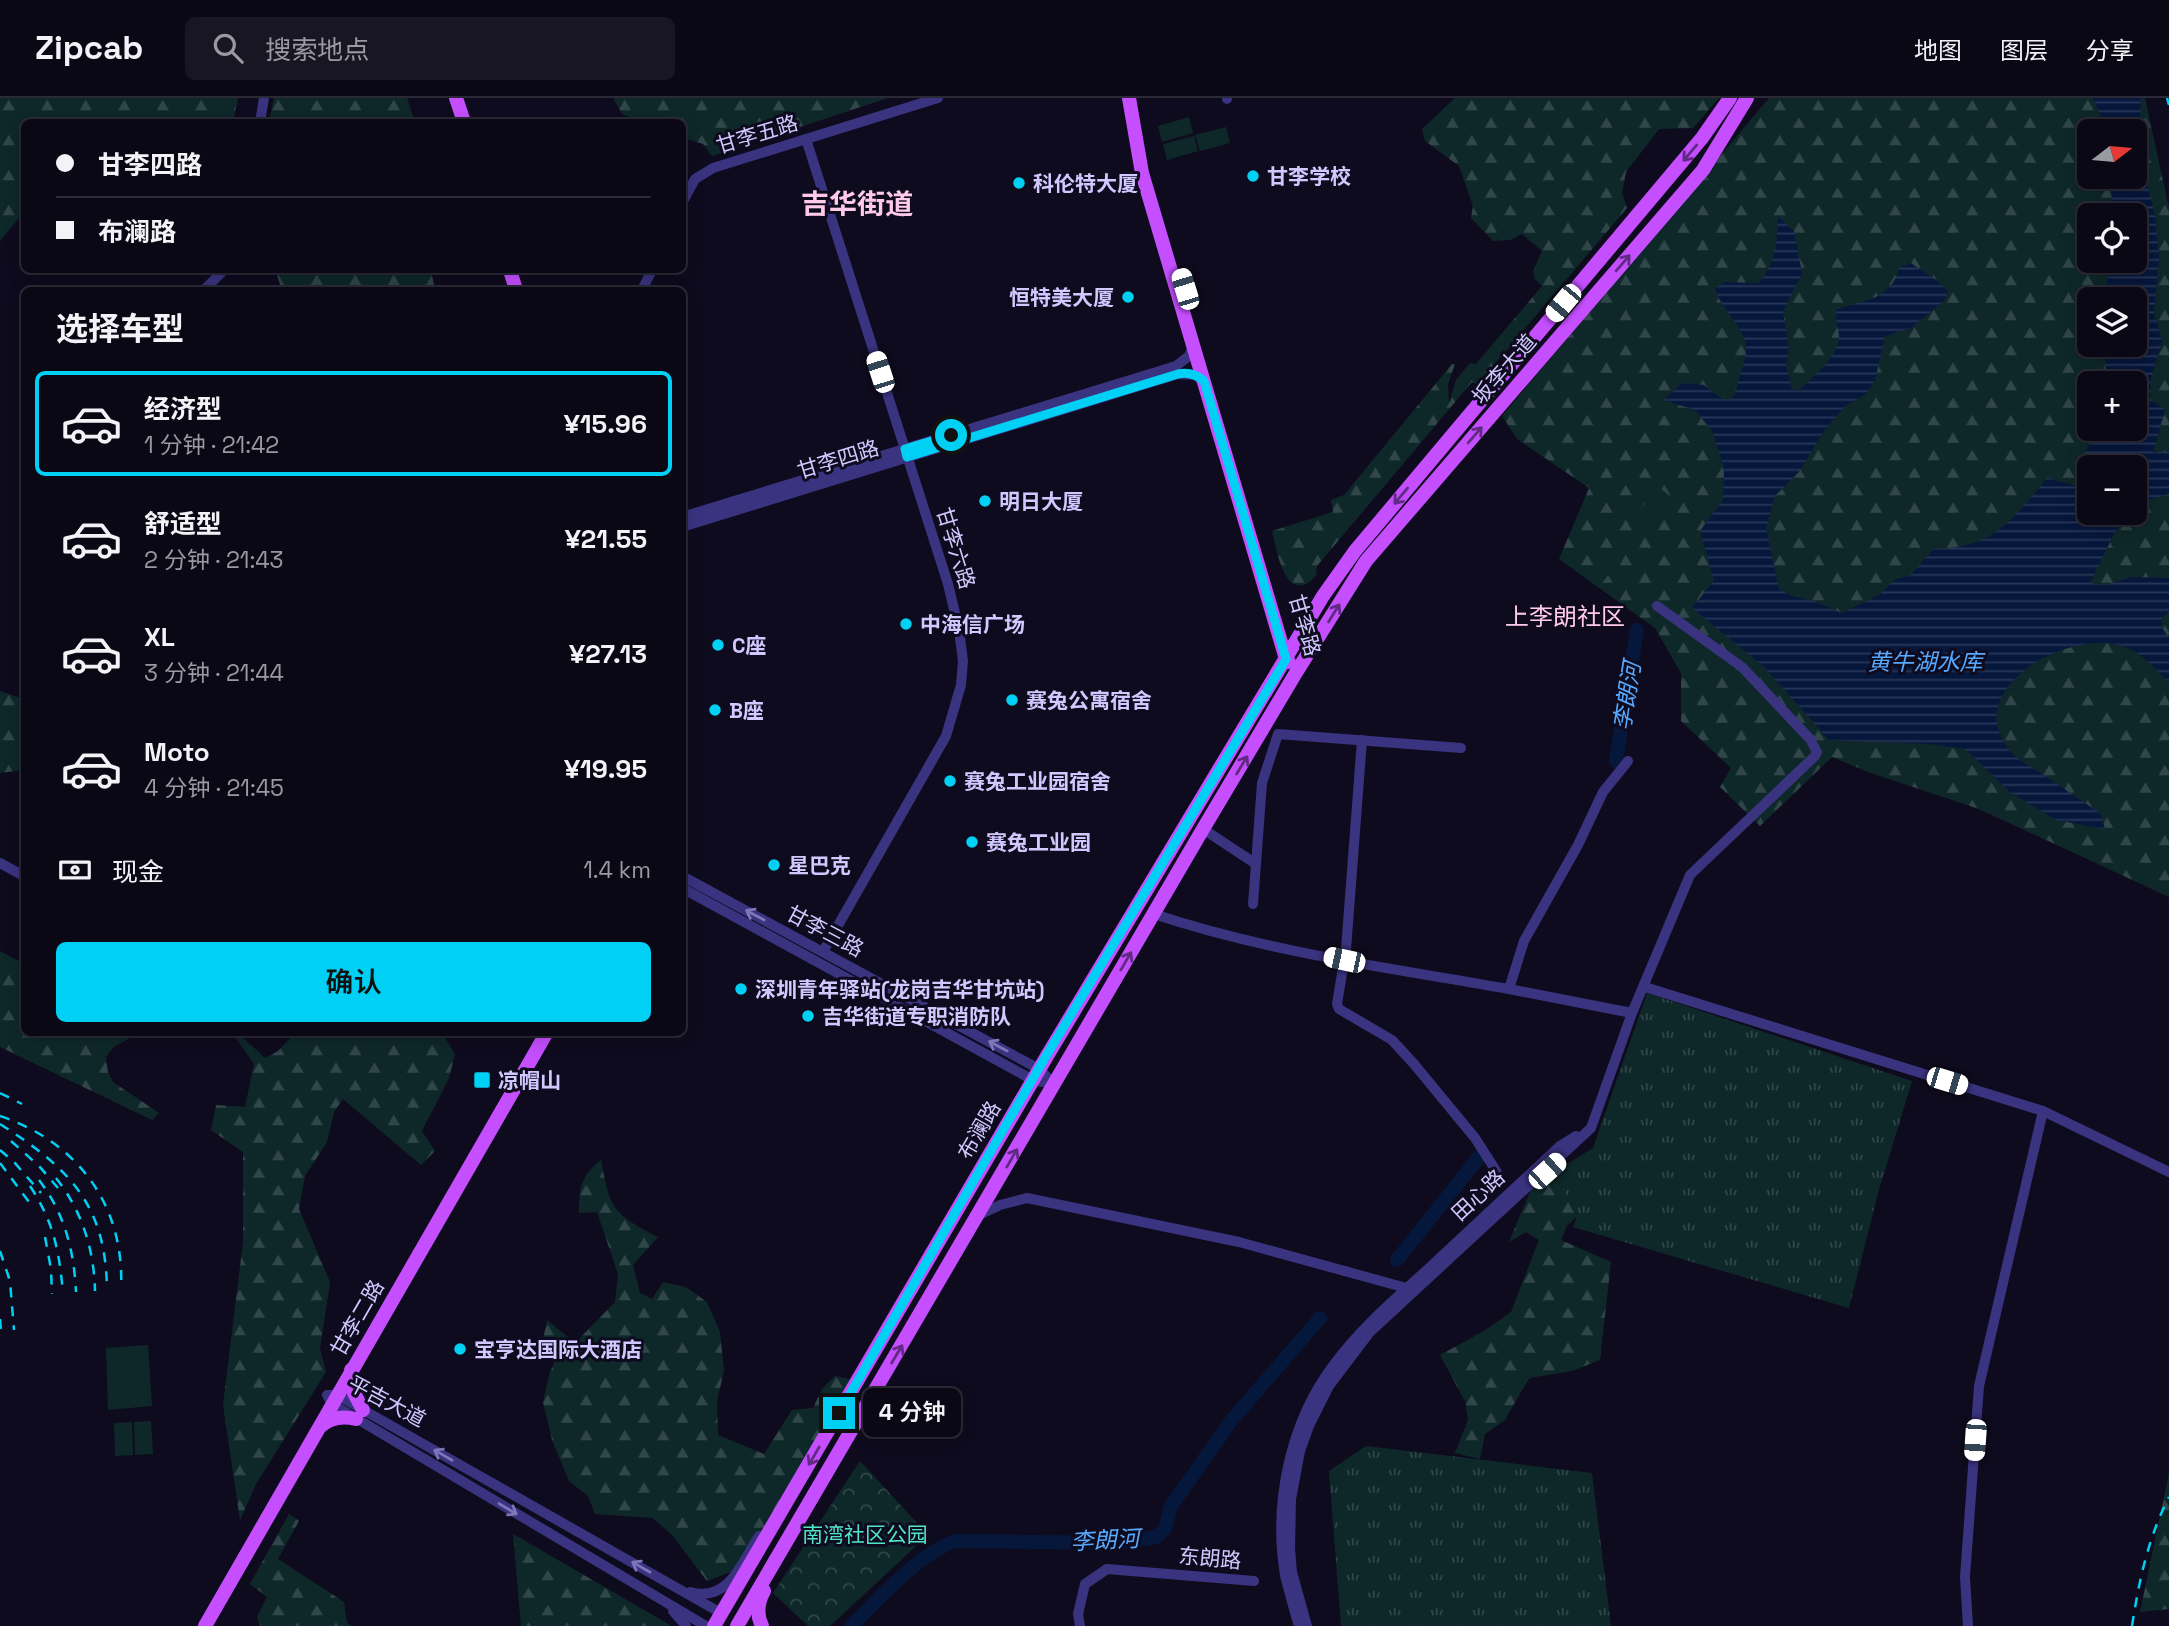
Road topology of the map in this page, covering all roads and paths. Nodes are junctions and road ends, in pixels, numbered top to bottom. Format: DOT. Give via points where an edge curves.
graph roads {
  1 [pos="264,98"];
  2 [pos="456,98"];
  3 [pos="465,98"];
  4 [pos="938,98"];
  5 [pos="1129,98"];
  6 [pos="1137,98"];
  7 [pos="1730,98"];
  8 [pos="1747,98"];
  9 [pos="260,119"];
  10 [pos="463,119"];
  11 [pos="472,119"];
  12 [pos="806,139"];
  13 [pos="686,194"];
  14 [pos="221,273"];
  15 [pos="207,287"];
  16 [pos="1193,346"];
  17 [pos="1204,381"];
  18 [pos="906,453"];
  19 [pos="686,516"];
  20 [pos="686,526"];
  21 [pos="1657,606"];
  22 [pos="1289,655"];
  23 [pos="1297,671"];
  24 [pos="1362,740"];
  25 [pos="1461,748"];
  26 [pos="1628,761"];
  27 [pos="1203,829"];
  28 [pos="0,863"];
  29 [pos="1256,864"];
  30 [pos="21,874"];
  31 [pos="686,878"];
  32 [pos="686,890"];
  33 [pos="1254,904"];
  34 [pos="1154,914"];
  35 [pos="824,950"];
  36 [pos="1344,960"];
  37 [pos="1644,987"];
  38 [pos="1509,989"];
  39 [pos="1632,1013"];
  40 [pos="535,1036"];
  41 [pos="545,1036"];
  42 [pos="1036,1074"];
  43 [pos="1054,1084"];
  44 [pos="2043,1111"];
  45 [pos="2169,1172"];
  46 [pos="1498,1174"];
  47 [pos="979,1215"];
  48 [pos="1411,1289"];
  49 [pos="351,1370"];
  50 [pos="332,1398"];
  51 [pos="360,1414"];
  52 [pos="317,1430"];
  53 [pos="771,1530"];
  54 [pos="774,1563"];
  55 [pos="1254,1581"];
  56 [pos="666,1582"];
  57 [pos="646,1590"];
  58 [pos="718,1620"];
  59 [pos="738,1625"];
  60 [pos="195,1626"];
  61 [pos="205,1626"];
  62 [pos="686,1626"];
  63 [pos="706,1626"];
  64 [pos="762,1626"];
  65 [pos="1080,1626"];
  66 [pos="1299,1626"];
  67 [pos="1307,1626"];
  68 [pos="1968,1626"];
  1 -- 9 [label="street"];
  2 -- 10 [label="main road"];
  3 -- 11 [label="main road"];
  4 -- 12 [label="street, 甘李五路"];
  5 -- 16 [label="main road, 甘李路" via="1142,173"];
  6 -- 22 [label="main road, 甘李路" via="1150,168"];
  7 -- 22 [label="main road, 坂李大道, one-way" via="1702,138 1355,551"];
  23 -- 8 [label="main road, 坂李大道, one-way" via="1366,561 1703,170"];
  12 -- 13 [label="street, 甘李五路" via="702,173"];
  12 -- 18 [label="street, 甘李六路"];
  14 -- 15 [label="street"];
  16 -- 17 [label="main road, 甘李路"];
  16 -- 18 [label="street, 甘李四路" via="1176,366"];
  17 -- 18 [label="street, 甘李四路" via="1178,374"];
  17 -- 22 [label="main road, 甘李路"];
  18 -- 19 [label="street, 甘李四路"];
  18 -- 20 [label="street, 甘李四路"];
  18 -- 35 [label="street, 甘李六路" via="959,630 961,685 946,736"];
  21 -- 37 [label="street" via="1742,667 1810,738 1817,752 1690,875"];
  22 -- 23 [label="main road, 甘李路"];
  22 -- 42 [label="main road, 布澜路"];
  27 -- 23 [label="main road, 布澜路, one-way"];
  24 -- 25 [label="street"];
  24 -- 29 [label="street" via="1278,734 1262,783"];
  24 -- 36 [label="street"];
  26 -- 38 [label="street" via="1603,792 1524,942"];
  27 -- 29 [label="street"];
  27 -- 34 [label="main road, 布澜路"];
  28 -- 30 [label="street"];
  29 -- 33 [label="street"];
  42 -- 31 [label="street, 甘李三路, one-way"];
  32 -- 42 [label="street, 甘李三路"];
  34 -- 36 [label="street"];
  43 -- 34 [label="main road, 布澜路, one-way"];
  36 -- 38 [label="street"];
  36 -- 46 [label="street" via="1339,1009 1392,1040 1475,1138"];
  37 -- 39 [label="street"];
  37 -- 44 [label="street"];
  38 -- 39 [label="street"];
  39 -- 48 [label="street, 田心路" via="1591,1128 1560,1146"];
  40 -- 50 [label="main road, 甘李二路"];
  41 -- 49 [label="main road, 甘李二路"];
  42 -- 43 [label="street, 甘李三路"];
  42 -- 53 [label="main road, 布澜路, one-way"];
  47 -- 43 [label="main road, 布澜路, one-way"];
  44 -- 45 [label="street"];
  44 -- 68 [label="street" via="1979,1386 1965,1577"];
  47 -- 48 [label="street" via="1027,1199 1239,1242"];
  54 -- 47 [label="main road, 布澜路, one-way"];
  48 -- 66 [label="street, 田心路" via="1367,1325 1333,1365 1311,1402 1293,1449 1284,1498 1282,1550"];
  48 -- 67 [label="street, 田心路" via="1340,1370 1318,1405 1300,1451 1291,1499 1290,1549"];
  49 -- 50 [label="main road, 甘李二路"];
  49 -- 51 [label="main road"];
  50 -- 51 [label="street, 平吉大道"];
  50 -- 52 [label="main road, 甘李二路"];
  50 -- 60 [label="main road, 甘李二路"];
  51 -- 52 [label="main road" via="335,1418"];
  56 -- 51 [label="street, 平吉大道, one-way"];
  51 -- 57 [label="street, 平吉大道, one-way"];
  52 -- 61 [label="main road, 甘李二路"];
  53 -- 56 [label="street" via="761,1534 723,1589 693,1593"];
  53 -- 58 [label="main road, 布澜路"];
  54 -- 59 [label="main road, 布澜路"];
  54 -- 64 [label="main road" via="758,1608"];
  55 -- 65 [label="street, 东朗路" via="1107,1569 1086,1584 1078,1614"];
  56 -- 58 [label="street, 平吉大道"];
  57 -- 62 [label="street"];
  57 -- 63 [label="street, 平吉大道"];
  58 -- 59 [label="main road, 平吉大道"];
}
